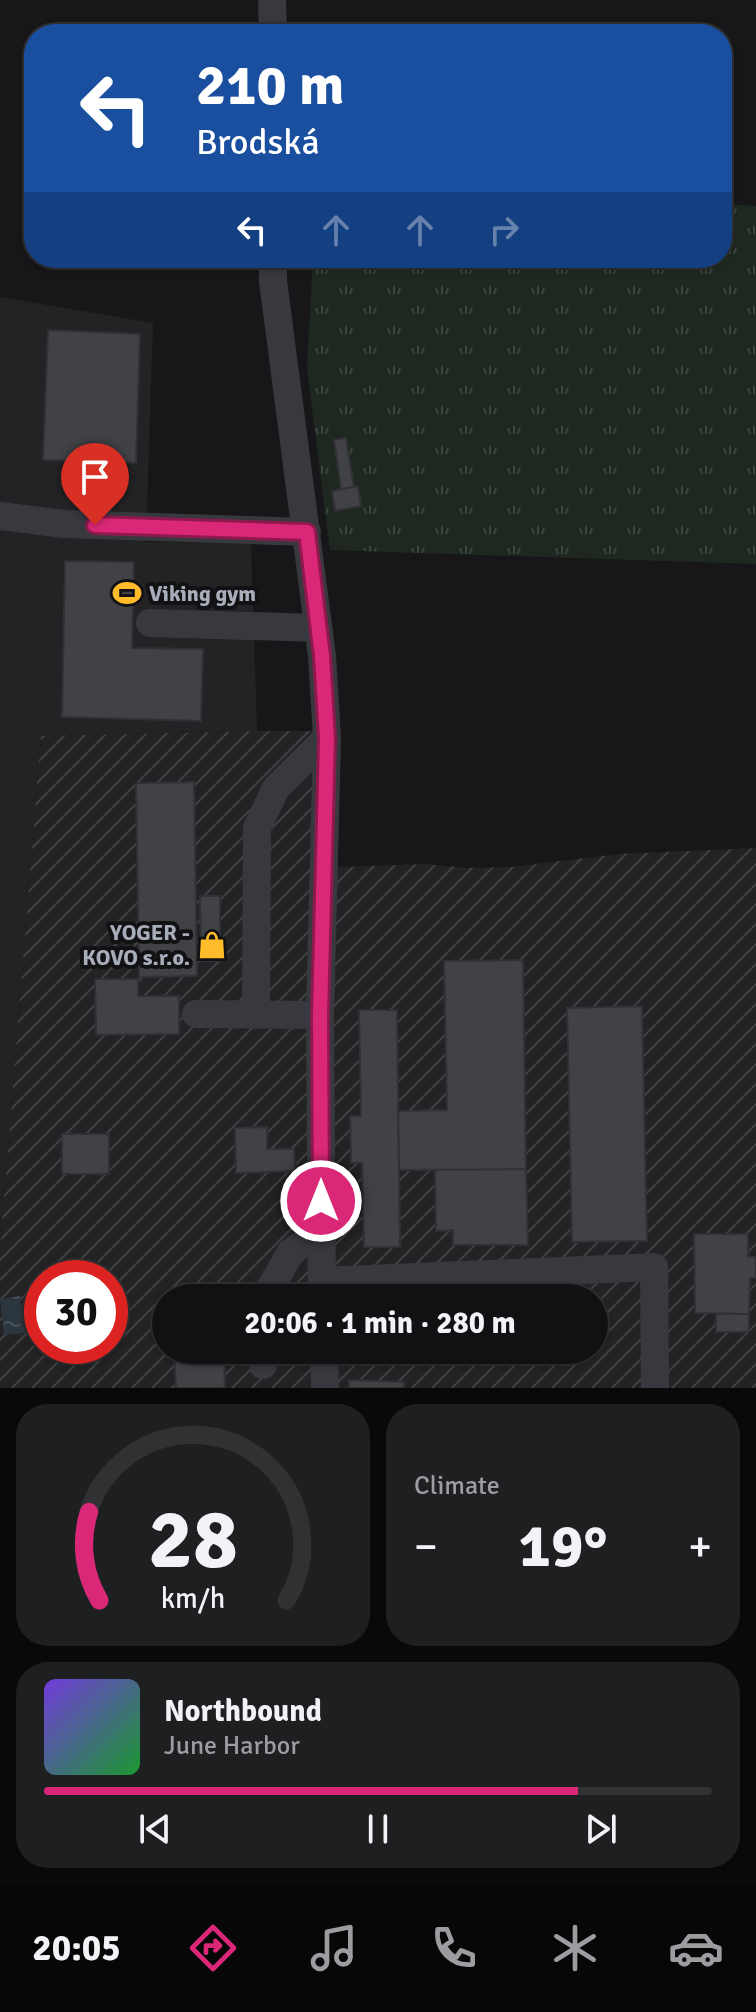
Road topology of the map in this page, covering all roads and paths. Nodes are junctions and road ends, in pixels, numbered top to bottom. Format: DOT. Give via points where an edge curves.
graph roads {
  1 [pos="272,0"];
  2 [pos="273,24"];
  3 [pos="273,268"];
  4 [pos="0,516"];
  5 [pos="307,532"];
  6 [pos="150,623"];
  7 [pos="318,628"];
  8 [pos="327,738"];
  9 [pos="196,1014"];
  10 [pos="256,1014"];
  11 [pos="320,1015"];
  12 [pos="321,1230"];
  13 [pos="273,1284"];
  14 [pos="322,1284"];
  15 [pos="397,1284"];
  16 [pos="324,1364"];
  17 [pos="325,1388"];
  18 [pos="655,1388"];
  1 -- 2 [label="street"];
  3 -- 5 [label="street"];
  4 -- 5 [label="street" via="64,524"];
  5 -- 7 [label="street"];
  6 -- 7 [label="street"];
  7 -- 8 [label="street"];
  8 -- 10 [label="street" via="276,788 257,828"];
  8 -- 11 [label="street"];
  9 -- 10 [label="street"];
  10 -- 11 [label="street"];
  11 -- 12 [label="street"];
  12 -- 13 [label="street" via="290,1253"];
  12 -- 14 [label="street"];
  15 -- 18 [label="street" via="654,1267"];
  16 -- 17 [label="street"];
}
